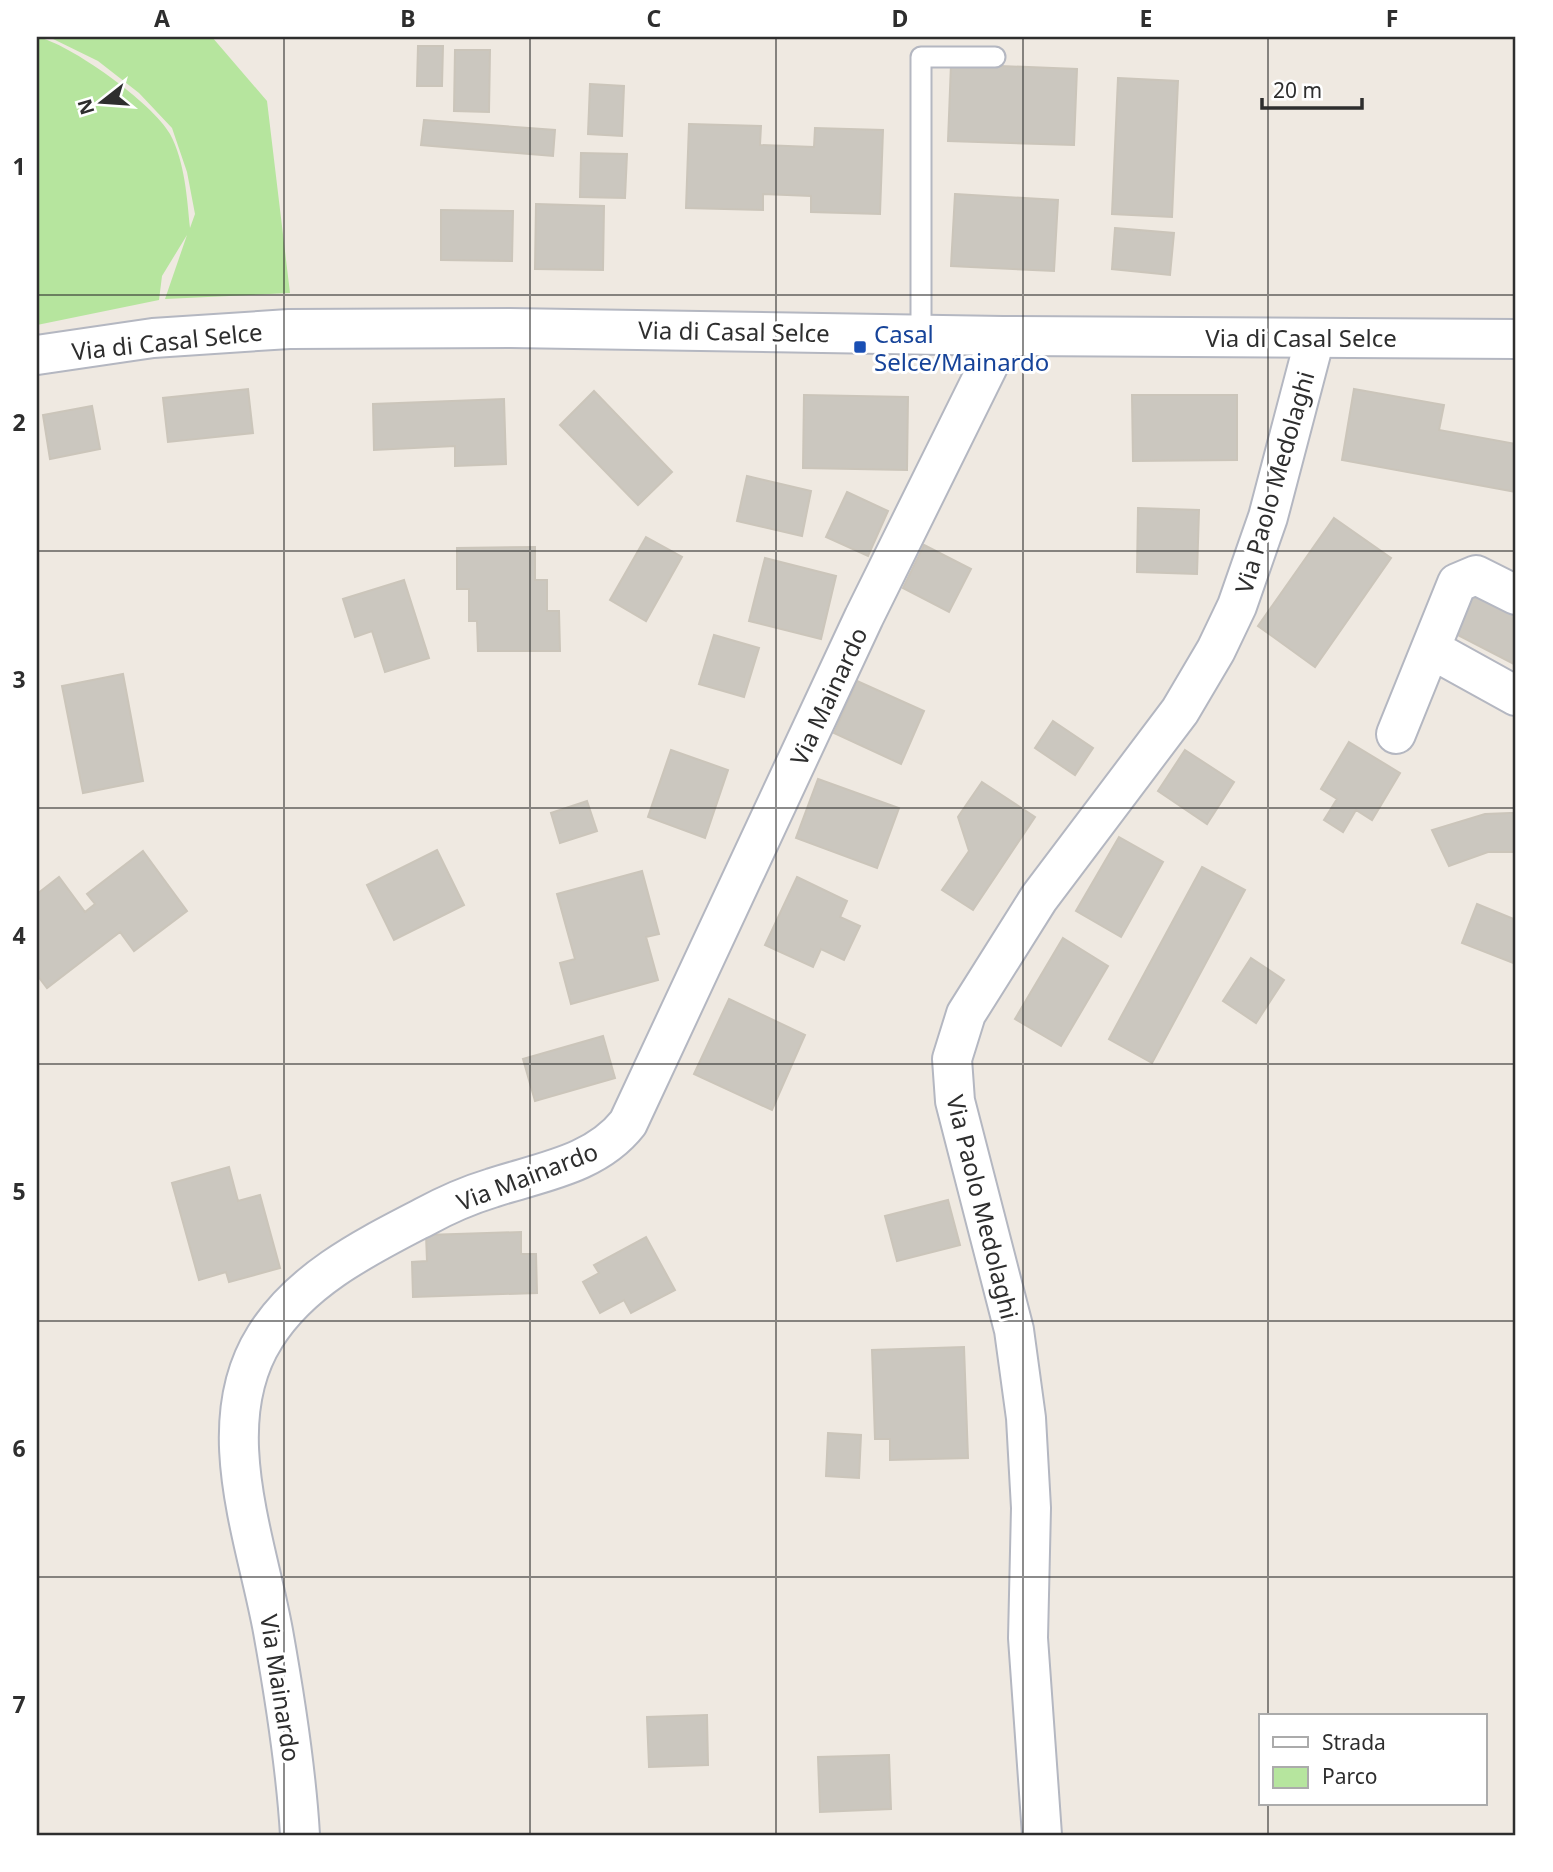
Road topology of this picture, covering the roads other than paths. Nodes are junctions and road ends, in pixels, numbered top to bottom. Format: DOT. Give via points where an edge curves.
graph roads {
  1 [pos="995,57"];
  2 [pos="921,334"];
  3 [pos="1003,336"];
  4 [pos="1315,338"];
  5 [pos="1516,339"];
  6 [pos="37,355"];
  7 [pos="1516,595"];
  8 [pos="1431,649"];
  9 [pos="1516,696"];
  10 [pos="1396,734"];
  11 [pos="300,1835"];
  12 [pos="1042,1835"];
  1 -- 2 [label="lane" via="921,57"];
  2 -- 3 [label="street, Via di Casal Selce"];
  2 -- 6 [label="street, Via di Casal Selce" via="289,330 208,332"];
  3 -- 4 [label="street, Via di Casal Selce"];
  3 -- 11 [label="street, Via Mainardo" via="864,617 628,1123 614,1140 586,1157 457,1201 338,1265 284,1312 251,1363 239,1418 241,1459 286,1712"];
  4 -- 5 [label="street, Via di Casal Selce"];
  4 -- 12 [label="street, Via Paolo Medolaghi" via="1268,517 1237,606 1216,650 1180,711 1038,898 966,1014 952,1059 955,1101 1006,1293 1026,1418 1031,1508 1028,1649"];
  7 -- 8 [label="street" via="1476,575 1465,577 1447,602"];
  8 -- 9 [label="street"];
  8 -- 10 [label="street"];
}
